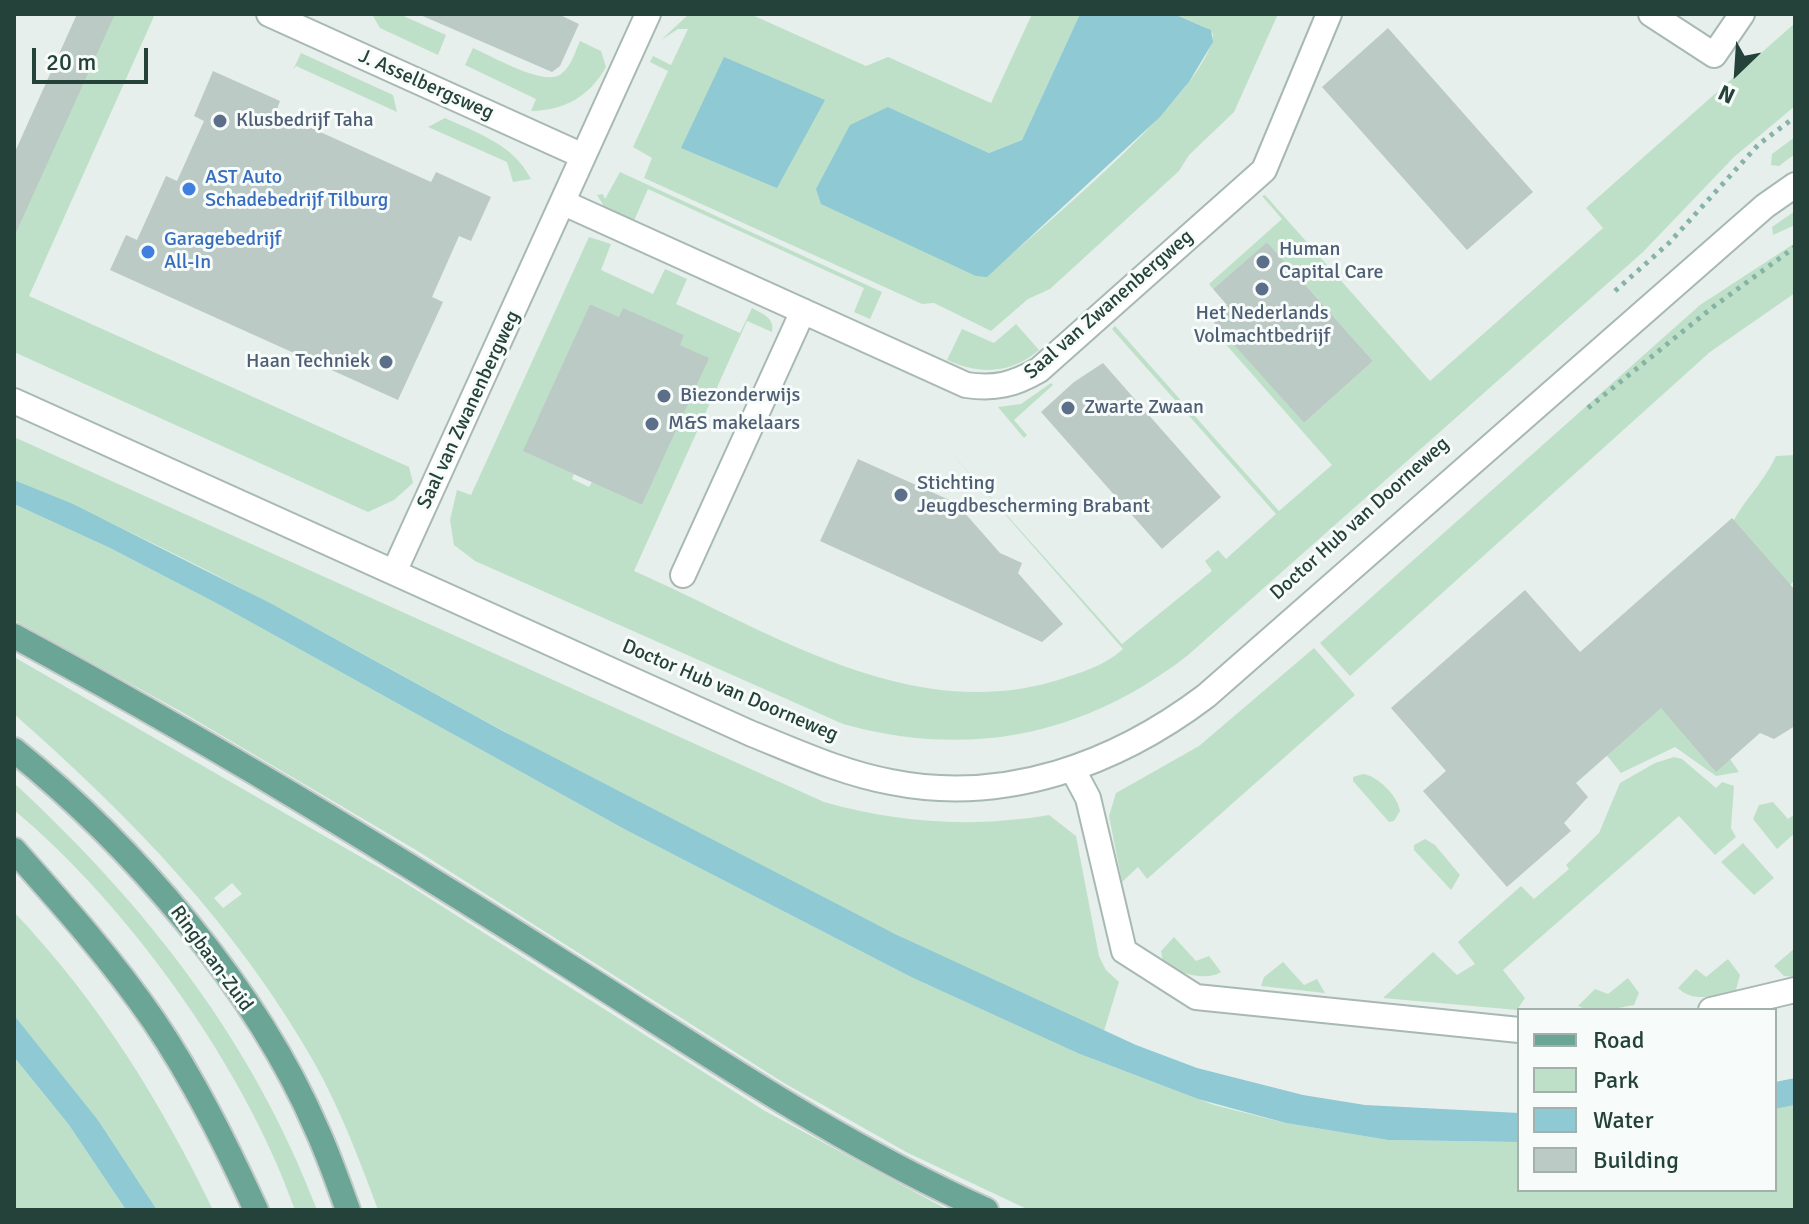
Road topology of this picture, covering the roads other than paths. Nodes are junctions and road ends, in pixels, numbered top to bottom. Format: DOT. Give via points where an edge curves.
graph roads {
  1 [pos="269,14"];
  2 [pos="648,14"];
  3 [pos="1329,14"];
  4 [pos="1651,14"];
  5 [pos="1742,14"];
  6 [pos="583,156"];
  7 [pos="1795,185"];
  8 [pos="564,203"];
  9 [pos="803,311"];
  10 [pos="14,401"];
  11 [pos="394,572"];
  12 [pos="683,575"];
  13 [pos="14,636"];
  14 [pos="14,750"];
  15 [pos="1073,770"];
  16 [pos="14,850"];
  17 [pos="1795,990"];
  18 [pos="1719,1008"];
  19 [pos="1517,1030"];
  20 [pos="256,1210"];
  21 [pos="348,1210"];
  22 [pos="986,1210"];
  1 -- 6 [label="street, J. Asselbergsweg"];
  2 -- 6 [label="street, Saal van Zwanenbergweg"];
  3 -- 9 [label="street, Saal van Zwanenbergweg" via="1264,170 1039,370 1017,383 992,388 966,385"];
  4 -- 5 [label="street" via="1714,55"];
  6 -- 8 [label="street, Saal van Zwanenbergweg"];
  7 -- 15 [label="street, Doctor Hub van Doorneweg" via="1753,216 1206,696 1170,723"];
  8 -- 9 [label="street, Saal van Zwanenbergweg"];
  8 -- 11 [label="street, Saal van Zwanenbergweg"];
  9 -- 12 [label="street"];
  10 -- 11 [label="street, Doctor Hub van Doorneweg"];
  11 -- 15 [label="street, Doctor Hub van Doorneweg" via="836,768 930,787 1012,785"];
  13 -- 22 [label="main road" via="365,840 794,1108"];
  14 -- 21 [label="main road, Ringbaan-Zuid" via="57,785 162,892 225,972 316,1128"];
  15 -- 19 [label="street" via="1088,798 1124,951 1196,997"];
  16 -- 20 [label="main road" via="88,933 155,1022 223,1138"];
  17 -- 18 [label="street"];
}
